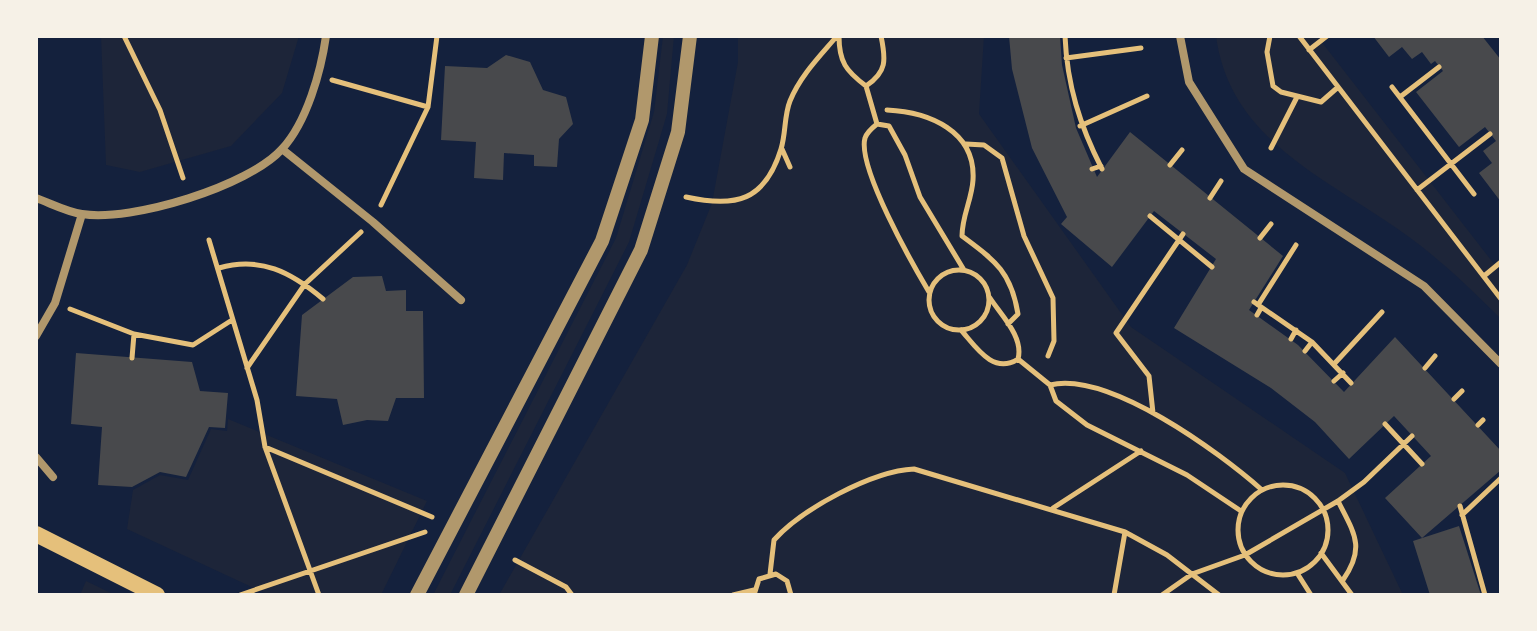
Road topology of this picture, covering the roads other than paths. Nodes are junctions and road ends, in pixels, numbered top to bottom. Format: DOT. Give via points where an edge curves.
graph roads {
  1 [pos="326,36"];
  2 [pos="652,36"];
  3 [pos="690,36"];
  4 [pos="1180,36"];
  5 [pos="282,149"];
  6 [pos="36,198"];
  7 [pos="82,214"];
  8 [pos="461,300"];
  9 [pos="36,336"];
  10 [pos="1501,364"];
  11 [pos="36,457"];
  12 [pos="53,477"];
  13 [pos="36,534"];
  14 [pos="157,595"];
  15 [pos="417,595"];
  16 [pos="466,595"];
  1 -- 5 [label="street" via="321,76"];
  2 -- 15 [label="street" via="642,120 602,241"];
  3 -- 16 [label="street" via="678,132 641,250"];
  4 -- 10 [label="street" via="1189,82 1244,169 1424,286"];
  5 -- 7 [label="street" via="254,168 152,211"];
  5 -- 8 [label="street"];
  6 -- 7 [label="street"];
  7 -- 9 [label="street" via="55,303"];
  11 -- 12 [label="street"];
  13 -- 14 [label="main road"];
}
